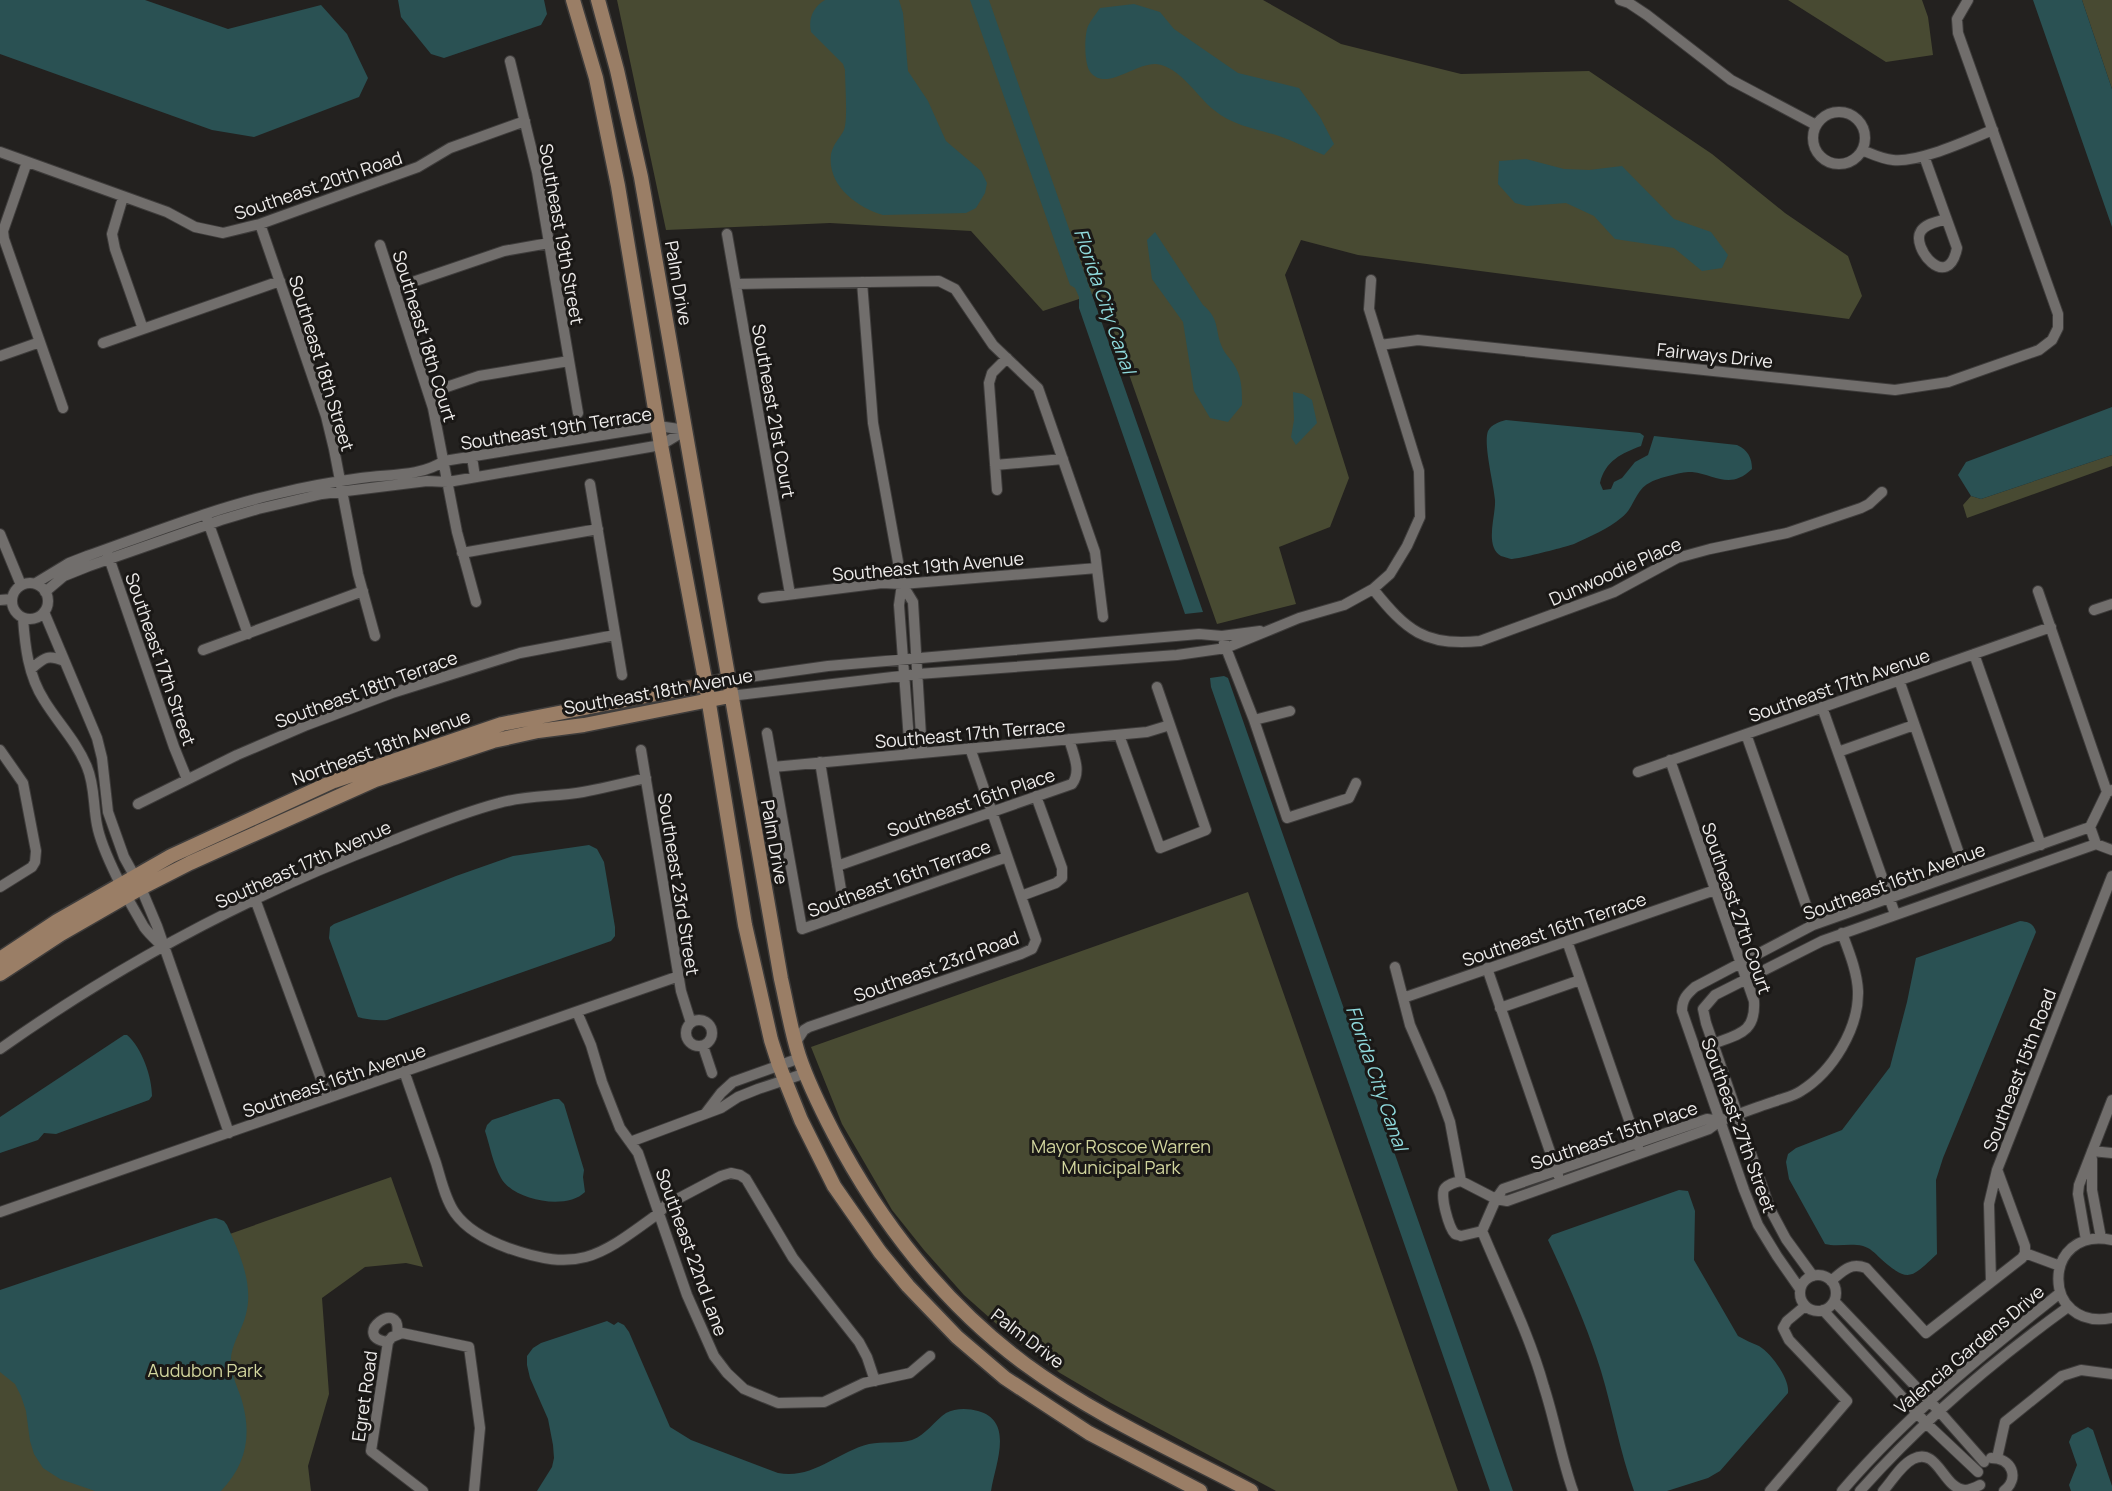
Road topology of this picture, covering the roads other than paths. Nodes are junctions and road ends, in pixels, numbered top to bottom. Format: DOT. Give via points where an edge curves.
graph roads {
  1 [pos="573,0"];
  2 [pos="598,0"];
  3 [pos="1619,0"];
  4 [pos="1968,0"];
  5 [pos="510,61"];
  6 [pos="525,121"];
  7 [pos="1816,125"];
  8 [pos="1993,131"];
  9 [pos="1862,150"];
  10 [pos="0,152"];
  11 [pos="1924,156"];
  12 [pos="27,162"];
  13 [pos="123,197"];
  14 [pos="1946,219"];
  15 [pos="260,224"];
  16 [pos="727,234"];
  17 [pos="549,243"];
  18 [pos="380,245"];
  19 [pos="4,250"];
  20 [pos="1371,280"];
  21 [pos="280,281"];
  22 [pos="862,282"];
  23 [pos="736,284"];
  24 [pos="395,288"];
  25 [pos="143,329"];
  26 [pos="40,342"];
  27 [pos="103,343"];
  28 [pos="1380,345"];
  29 [pos="0,356"];
  30 [pos="1007,358"];
  31 [pos="569,360"];
  32 [pos="429,393"];
  33 [pos="63,408"];
  34 [pos="578,413"];
  35 [pos="658,426"];
  36 [pos="686,430"];
  37 [pos="661,445"];
  38 [pos="472,457"];
  39 [pos="1063,459"];
  40 [pos="444,461"];
  41 [pos="995,465"];
  42 [pos="475,477"];
  43 [pos="447,482"];
  44 [pos="590,484"];
  45 [pos="342,486"];
  46 [pos="997,490"];
  47 [pos="1882,492"];
  48 [pos="207,519"];
  49 [pos="598,529"];
  50 [pos="0,534"];
  51 [pos="107,554"];
  52 [pos="462,554"];
  53 [pos="1097,568"];
  54 [pos="36,583"];
  55 [pos="902,584"];
  56 [pos="21,585"];
  57 [pos="1373,589"];
  58 [pos="363,591"];
  59 [pos="46,592"];
  60 [pos="2038,592"];
  61 [pos="790,594"];
  62 [pos="763,598"];
  63 [pos="12,599"];
  64 [pos="0,600"];
  65 [pos="476,602"];
  66 [pos="2112,604"];
  67 [pos="2094,610"];
  68 [pos="44,612"];
  69 [pos="1103,617"];
  70 [pos="23,618"];
  71 [pos="2051,627"];
  72 [pos="1270,630"];
  73 [pos="248,634"];
  74 [pos="615,635"];
  75 [pos="375,636"];
  76 [pos="1222,636"];
  77 [pos="1226,648"];
  78 [pos="203,650"];
  79 [pos="1974,654"];
  80 [pos="917,658"];
  81 [pos="903,659"];
  82 [pos="64,661"];
  83 [pos="31,669"];
  84 [pos="918,674"];
  85 [pos="622,676"];
  86 [pos="904,676"];
  87 [pos="728,680"];
  88 [pos="1899,680"];
  89 [pos="1157,687"];
  90 [pos="707,692"];
  91 [pos="730,696"];
  92 [pos="1822,707"];
  93 [pos="1290,711"];
  94 [pos="1254,720"];
  95 [pos="1170,725"];
  96 [pos="1914,725"];
  97 [pos="767,733"];
  98 [pos="1746,734"];
  99 [pos="1119,735"];
  100 [pos="1069,739"];
  101 [pos="971,748"];
  102 [pos="0,750"];
  103 [pos="641,750"];
  104 [pos="1838,752"];
  105 [pos="922,753"];
  106 [pos="910,754"];
  107 [pos="1670,760"];
  108 [pos="820,762"];
  109 [pos="773,767"];
  110 [pos="1638,772"];
  111 [pos="646,778"];
  112 [pos="187,779"];
  113 [pos="1356,782"];
  114 [pos="2110,791"];
  115 [pos="1037,796"];
  116 [pos="138,804"];
  117 [pos="992,812"];
  118 [pos="2090,827"];
  119 [pos="2096,844"];
  120 [pos="2041,845"];
  121 [pos="2112,850"];
  122 [pos="1007,857"];
  123 [pos="837,866"];
  124 [pos="1965,871"];
  125 [pos="2112,876"];
  126 [pos="138,882"];
  127 [pos="0,887"];
  128 [pos="125,890"];
  129 [pos="1715,890"];
  130 [pos="1021,896"];
  131 [pos="1890,898"];
  132 [pos="256,899"];
  133 [pos="845,914"];
  134 [pos="1895,914"];
  135 [pos="1813,925"];
  136 [pos="1842,933"];
  137 [pos="1567,941"];
  138 [pos="163,946"];
  139 [pos="0,959"];
  140 [pos="1740,963"];
  141 [pos="1395,967"];
  142 [pos="1487,968"];
  143 [pos="0,974"];
  144 [pos="679,976"];
  145 [pos="1746,979"];
  146 [pos="1580,980"];
  147 [pos="1403,998"];
  148 [pos="1682,1003"];
  149 [pos="1500,1008"];
  150 [pos="1703,1009"];
  151 [pos="577,1012"];
  152 [pos="691,1023"];
  153 [pos="791,1023"];
  154 [pos="809,1027"];
  155 [pos="796,1042"];
  156 [pos="1713,1044"];
  157 [pos="703,1046"];
  158 [pos="0,1049"];
  159 [pos="800,1058"];
  160 [pos="779,1065"];
  161 [pos="404,1072"];
  162 [pos="712,1073"];
  163 [pos="806,1073"];
  164 [pos="785,1080"];
  165 [pos="328,1098"];
  166 [pos="2112,1100"];
  167 [pos="705,1114"];
  168 [pos="1737,1115"];
  169 [pos="1720,1121"];
  170 [pos="229,1133"];
  171 [pos="630,1142"];
  172 [pos="1638,1148"];
  173 [pos="2092,1151"];
  174 [pos="2112,1153"];
  175 [pos="1997,1170"];
  176 [pos="1557,1171"];
  177 [pos="1461,1181"];
  178 [pos="1560,1182"];
  179 [pos="2078,1185"];
  180 [pos="2092,1190"];
  181 [pos="1496,1199"];
  182 [pos="0,1212"];
  183 [pos="659,1213"];
  184 [pos="1482,1231"];
  185 [pos="2101,1238"];
  186 [pos="2086,1240"];
  187 [pos="2112,1240"];
  188 [pos="2025,1252"];
  189 [pos="2060,1266"];
  190 [pos="1813,1276"];
  191 [pos="1831,1281"];
  192 [pos="1991,1282"];
  193 [pos="1800,1289"];
  194 [pos="2060,1293"];
  195 [pos="1834,1301"];
  196 [pos="1805,1306"];
  197 [pos="2068,1307"];
  198 [pos="1823,1310"];
  199 [pos="1848,1316"];
  200 [pos="2112,1318"];
  201 [pos="1837,1326"];
  202 [pos="397,1335"];
  203 [pos="388,1342"];
  204 [pos="930,1356"];
  205 [pos="2112,1374"];
  206 [pos="875,1381"];
  207 [pos="1929,1400"];
  208 [pos="1939,1411"];
  209 [pos="1916,1412"];
  210 [pos="1926,1423"];
  211 [pos="1997,1458"];
  212 [pos="1984,1462"];
  213 [pos="1978,1472"];
  214 [pos="1984,1488"];
  215 [pos="2006,1490"];
  216 [pos="423,1491"];
  217 [pos="474,1491"];
  218 [pos="1200,1491"];
  219 [pos="1251,1491"];
  220 [pos="1573,1491"];
  221 [pos="1770,1491"];
  222 [pos="1842,1491"];
  223 [pos="1860,1491"];
  224 [pos="1883,1491"];
  1 -- 35 [label="main road" via="596,78 618,186"];
  2 -- 36 [label="main road, Palm Drive" via="641,177"];
  3 -- 7 [label="street" via="1647,15 1731,80"];
  4 -- 8 [label="street, Fairways Drive" via="1956,19 1958,33"];
  5 -- 6 [label="street, Southeast 19th Street"];
  6 -- 15 [label="street, Southeast 20th Road" via="450,148 418,167"];
  6 -- 17 [label="street, Southeast 19th Street"];
  7 -- 9 [label="street" via="1828,114 1851,115 1863,127"];
  7 -- 9 [label="street" via="1813,143 1831,163 1849,162"];
  8 -- 11 [label="street"];
  8 -- 28 [label="street, Fairways Drive" via="2058,314 2052,340 2026,355 1948,382 1895,390 1418,340"];
  9 -- 11 [label="street" via="1896,161"];
  10 -- 12 [label="street, Southeast 20th Road"];
  11 -- 14 [label="street"];
  12 -- 13 [label="street, Southeast 20th Road"];
  12 -- 19 [label="street" via="4,230"];
  13 -- 15 [label="street, Southeast 20th Road" via="209,231 223,233"];
  13 -- 25 [label="street" via="112,234"];
  14 -- 14 [label="street" via="1957,248 1955,259 1938,267 1925,255 1919,236 1928,225"];
  15 -- 21 [label="street, Southeast 18th Street"];
  16 -- 23 [label="street, Southeast 21st Court"];
  17 -- 24 [label="street" via="504,251"];
  17 -- 31 [label="street, Southeast 19th Street"];
  18 -- 24 [label="street, Southeast 18th Court"];
  19 -- 26 [label="street"];
  20 -- 28 [label="street" via="1369,309"];
  21 -- 25 [label="street"];
  21 -- 45 [label="street, Southeast 18th Street" via="315,381"];
  22 -- 23 [label="street"];
  22 -- 30 [label="street" via="939,281 955,289"];
  22 -- 55 [label="street" via="873,423"];
  23 -- 61 [label="street, Southeast 21st Court"];
  24 -- 32 [label="street, Southeast 18th Court"];
  25 -- 27 [label="street"];
  26 -- 29 [label="street"];
  26 -- 33 [label="street"];
  28 -- 57 [label="street" via="1419,471 1420,517 1390,574"];
  30 -- 39 [label="street" via="1038,388"];
  30 -- 41 [label="street" via="989,383"];
  31 -- 32 [label="street" via="479,376"];
  31 -- 34 [label="street, Southeast 19th Street"];
  32 -- 40 [label="street, Southeast 18th Court"];
  35 -- 36 [label="street, Southeast 19th Terrace"];
  35 -- 37 [label="main road"];
  35 -- 38 [label="street, Southeast 19th Terrace"];
  36 -- 37 [label="street, Southeast 19th Terrace"];
  36 -- 87 [label="main road, Palm Drive"];
  37 -- 42 [label="street, Southeast 19th Terrace"];
  37 -- 90 [label="main road"];
  38 -- 40 [label="street, Southeast 19th Terrace"];
  38 -- 42 [label="street"];
  39 -- 41 [label="street"];
  39 -- 53 [label="street"];
  40 -- 43 [label="street, Southeast 18th Court"];
  40 -- 45 [label="street, Southeast 19th Terrace" via="432,469"];
  41 -- 46 [label="street"];
  42 -- 43 [label="street, Southeast 19th Terrace"];
  43 -- 45 [label="street, Southeast 19th Terrace"];
  43 -- 52 [label="street, Southeast 18th Court"];
  44 -- 49 [label="street"];
  45 -- 48 [label="street, Southeast 19th Terrace" via="275,494"];
  45 -- 58 [label="street, Southeast 18th Street"];
  47 -- 57 [label="street, Dunwoodie Place" via="1861,508 1787,533 1677,558 1614,592 1480,641 1424,637 1392,613"];
  48 -- 51 [label="street, Southeast 19th Terrace"];
  48 -- 73 [label="street"];
  49 -- 52 [label="street"];
  49 -- 74 [label="street"];
  50 -- 56 [label="street"];
  51 -- 54 [label="street, Southeast 19th Terrace" via="69,563"];
  51 -- 59 [label="street, Southeast 19th Terrace" via="64,576"];
  51 -- 112 [label="street, Southeast 17th Street"];
  52 -- 65 [label="street, Southeast 18th Court"];
  53 -- 55 [label="street, Southeast 19th Avenue"];
  53 -- 69 [label="street"];
  54 -- 56 [label="street"];
  54 -- 59 [label="street"];
  55 -- 61 [label="street, Southeast 19th Avenue"];
  55 -- 80 [label="street" via="913,602"];
  55 -- 81 [label="street"];
  56 -- 63 [label="street"];
  57 -- 72 [label="street" via="1343,605"];
  58 -- 73 [label="street"];
  58 -- 75 [label="street, Southeast 18th Street"];
  59 -- 68 [label="street"];
  60 -- 71 [label="street"];
  61 -- 62 [label="street, Southeast 19th Avenue"];
  63 -- 64 [label="street"];
  63 -- 70 [label="street"];
  66 -- 67 [label="street"];
  68 -- 70 [label="street" via="36,618"];
  68 -- 82 [label="street"];
  70 -- 83 [label="street"];
  71 -- 79 [label="street, Southeast 17th Avenue"];
  71 -- 114 [label="street"];
  72 -- 76 [label="street"];
  72 -- 77 [label="street"];
  73 -- 78 [label="street"];
  74 -- 85 [label="street"];
  74 -- 112 [label="street, Southeast 18th Terrace" via="520,653 392,693"];
  76 -- 77 [label="street"];
  76 -- 80 [label="street, Southeast 18th Avenue" via="1199,634"];
  77 -- 84 [label="street, Southeast 18th Avenue"];
  77 -- 94 [label="street"];
  79 -- 88 [label="street, Southeast 17th Avenue"];
  79 -- 120 [label="street"];
  80 -- 81 [label="street, Southeast 18th Avenue"];
  80 -- 84 [label="street"];
  81 -- 86 [label="street"];
  81 -- 87 [label="street, Southeast 18th Avenue"];
  82 -- 83 [label="street" via="48,657"];
  82 -- 126 [label="street" via="97,738 108,812"];
  83 -- 128 [label="street" via="44,699 84,760 93,783 97,826"];
  84 -- 86 [label="street, Southeast 18th Avenue"];
  84 -- 105 [label="street"];
  86 -- 91 [label="street, Southeast 18th Avenue"];
  86 -- 106 [label="street"];
  87 -- 90 [label="main road, Northeast 18th Avenue"];
  87 -- 91 [label="main road, Palm Drive"];
  88 -- 92 [label="street, Southeast 17th Avenue"];
  88 -- 96 [label="street"];
  89 -- 95 [label="street"];
  90 -- 91 [label="main road, Southeast 18th Avenue"];
  90 -- 126 [label="main road, Northeast 18th Avenue" via="480,730 334,781 171,856"];
  90 -- 160 [label="main road" via="745,925"];
  91 -- 153 [label="main road, Palm Drive"];
  92 -- 98 [label="street, Southeast 17th Avenue"];
  92 -- 104 [label="street"];
  93 -- 94 [label="street"];
  94 -- 113 [label="street" via="1287,818 1349,798"];
  95 -- 99 [label="street, Southeast 17th Terrace"];
  95 -- 99 [label="street" via="1206,830 1160,848"];
  96 -- 104 [label="street"];
  96 -- 124 [label="street"];
  97 -- 109 [label="street"];
  98 -- 107 [label="street, Southeast 17th Avenue"];
  98 -- 135 [label="street"];
  99 -- 100 [label="street, Southeast 17th Terrace"];
  100 -- 101 [label="street, Southeast 17th Terrace"];
  100 -- 115 [label="street, Southeast 16th Place" via="1076,778 1072,784"];
  101 -- 105 [label="street, Southeast 17th Terrace"];
  101 -- 117 [label="street, Southeast 23rd Road"];
  102 -- 127 [label="street" via="23,783 36,851 35,862"];
  103 -- 111 [label="street, Southeast 23rd Street"];
  104 -- 131 [label="street"];
  105 -- 106 [label="street, Southeast 17th Terrace"];
  106 -- 108 [label="street, Southeast 17th Terrace"];
  107 -- 110 [label="street, Southeast 17th Avenue"];
  107 -- 129 [label="street, Southeast 27th Court"];
  108 -- 109 [label="street, Southeast 17th Terrace"];
  108 -- 123 [label="street"];
  109 -- 133 [label="street, Southeast 16th Terrace" via="802,929"];
  111 -- 132 [label="street, Southeast 17th Avenue" via="503,802 458,815 331,864"];
  111 -- 144 [label="street, Southeast 23rd Street"];
  112 -- 116 [label="street, Southeast 18th Terrace"];
  114 -- 118 [label="street"];
  115 -- 117 [label="street, Southeast 16th Place"];
  115 -- 130 [label="street" via="1062,878"];
  117 -- 122 [label="street, Southeast 23rd Road"];
  117 -- 123 [label="street, Southeast 16th Place"];
  118 -- 119 [label="street"];
  118 -- 120 [label="street, Southeast 16th Avenue"];
  119 -- 121 [label="street"];
  119 -- 134 [label="street, Southeast 16th Avenue"];
  120 -- 124 [label="street, Southeast 16th Avenue"];
  122 -- 130 [label="street, Southeast 23rd Road"];
  122 -- 133 [label="street, Southeast 16th Terrace"];
  123 -- 133 [label="street"];
  124 -- 131 [label="street, Southeast 16th Avenue"];
  125 -- 175 [label="street, Southeast 15th Road"];
  126 -- 128 [label="main road, Northeast 18th Avenue"];
  126 -- 138 [label="street"];
  128 -- 138 [label="street" via="145,929"];
  128 -- 139 [label="main road, Northeast 18th Avenue" via="57,921"];
  128 -- 143 [label="main road, Northeast 18th Avenue"];
  129 -- 137 [label="street, Southeast 16th Terrace"];
  129 -- 140 [label="street, Southeast 27th Court"];
  130 -- 154 [label="street, Southeast 23rd Road" via="1036,940 1032,949"];
  131 -- 134 [label="street"];
  131 -- 135 [label="street, Southeast 16th Avenue"];
  132 -- 138 [label="street, Southeast 17th Avenue"];
  132 -- 165 [label="street"];
  134 -- 136 [label="street, Southeast 16th Avenue"];
  135 -- 140 [label="street, Southeast 16th Avenue"];
  136 -- 145 [label="street, Southeast 16th Avenue"];
  136 -- 168 [label="street, Southeast 15th Place" via="1858,993 1850,1030 1836,1057 1800,1092"];
  137 -- 142 [label="street, Southeast 16th Terrace"];
  137 -- 146 [label="street"];
  138 -- 158 [label="street, Southeast 17th Avenue"];
  138 -- 170 [label="street"];
  140 -- 145 [label="street, Southeast 27th Court"];
  140 -- 148 [label="street, Southeast 16th Avenue" via="1695,987"];
  141 -- 147 [label="street"];
  142 -- 147 [label="street, Southeast 16th Terrace"];
  142 -- 149 [label="street"];
  144 -- 151 [label="street, Southeast 16th Avenue"];
  144 -- 152 [label="street, Southeast 23rd Street"];
  145 -- 150 [label="street, Southeast 16th Avenue" via="1715,995"];
  145 -- 156 [label="street, Southeast 27th Court" via="1754,1002 1753,1023"];
  146 -- 149 [label="street"];
  146 -- 172 [label="street"];
  147 -- 177 [label="street" via="1450,1122"];
  148 -- 169 [label="street, Southeast 27th Street"];
  149 -- 176 [label="street"];
  150 -- 156 [label="street, Southeast 27th Street"];
  151 -- 161 [label="street, Southeast 16th Avenue"];
  151 -- 171 [label="street, Southeast 22nd Lane" via="620,1128"];
  152 -- 157 [label="street" via="686,1037 694,1046"];
  152 -- 157 [label="street" via="704,1021 710,1027 710,1041"];
  153 -- 154 [label="street"];
  153 -- 155 [label="main road, Palm Drive"];
  154 -- 155 [label="street"];
  155 -- 159 [label="main road, Palm Drive"];
  156 -- 168 [label="street, Southeast 27th Street"];
  157 -- 162 [label="street"];
  159 -- 160 [label="street"];
  159 -- 163 [label="main road, Palm Drive"];
  160 -- 164 [label="main road"];
  160 -- 167 [label="street" via="733,1082"];
  161 -- 165 [label="street, Southeast 16th Avenue"];
  161 -- 183 [label="street" via="455,1213 489,1241 536,1258 564,1261 602,1252"];
  163 -- 164 [label="street"];
  163 -- 219 [label="main road, Palm Drive" via="848,1160 896,1236 974,1321 1025,1364 1099,1411"];
  164 -- 167 [label="street"];
  164 -- 218 [label="main road" via="834,1186 880,1252 957,1337 1005,1378 1089,1433"];
  165 -- 170 [label="street, Southeast 16th Avenue"];
  166 -- 173 [label="street"];
  167 -- 171 [label="street"];
  168 -- 169 [label="street, Southeast 15th Place"];
  168 -- 190 [label="street, Southeast 27th Street" via="1770,1209"];
  169 -- 172 [label="street, Southeast 15th Place" via="1707,1119"];
  169 -- 193 [label="street, Southeast 27th Street" via="1758,1225"];
  170 -- 182 [label="street, Southeast 16th Avenue"];
  171 -- 183 [label="street, Southeast 22nd Lane"];
  172 -- 176 [label="street, Southeast 15th Place"];
  172 -- 178 [label="street, Southeast 15th Place"];
  173 -- 174 [label="street"];
  173 -- 179 [label="street"];
  173 -- 180 [label="street"];
  175 -- 188 [label="street"];
  175 -- 192 [label="street, Southeast 15th Road" via="1989,1204"];
  176 -- 178 [label="street"];
  176 -- 181 [label="street, Southeast 15th Place" via="1503,1189"];
  177 -- 181 [label="street"];
  177 -- 184 [label="street" via="1442,1193 1452,1228 1461,1236"];
  178 -- 181 [label="street, Southeast 15th Place" via="1507,1201"];
  179 -- 180 [label="street"];
  179 -- 186 [label="street"];
  180 -- 185 [label="street"];
  181 -- 184 [label="street"];
  183 -- 206 [label="street, Southeast 22nd Lane" via="714,1356 744,1389 778,1403 796,1404 824,1402"];
  183 -- 206 [label="street" via="721,1175 731,1173 746,1179 793,1258 859,1342"];
  184 -- 220 [label="street" via="1545,1387"];
  185 -- 186 [label="street"];
  185 -- 187 [label="street"];
  186 -- 189 [label="street" via="2075,1245"];
  188 -- 189 [label="street"];
  188 -- 192 [label="street"];
  189 -- 194 [label="street"];
  190 -- 191 [label="street"];
  190 -- 193 [label="street"];
  191 -- 192 [label="street" via="1847,1267 1866,1268 1926,1333"];
  191 -- 195 [label="street" via="1836,1290"];
  193 -- 196 [label="street"];
  194 -- 197 [label="street"];
  194 -- 207 [label="street, Valencia Gardens Drive"];
  195 -- 198 [label="street"];
  195 -- 199 [label="street"];
  196 -- 198 [label="street"];
  196 -- 221 [label="street" via="1787,1321 1784,1333 1847,1401"];
  197 -- 200 [label="street" via="2089,1319"];
  197 -- 208 [label="street, Valencia Gardens Drive"];
  198 -- 201 [label="street"];
  199 -- 201 [label="street"];
  199 -- 207 [label="street"];
  201 -- 209 [label="street"];
  202 -- 203 [label="street, Egret Road"];
  202 -- 203 [label="street" via="394,1321 379,1321 375,1335"];
  202 -- 217 [label="street, Egret Road" via="469,1348 480,1428"];
  203 -- 216 [label="street, Egret Road" via="372,1451"];
  204 -- 206 [label="street, Southeast 22nd Lane" via="910,1373"];
  205 -- 211 [label="street" via="2081,1370 2062,1376 2005,1422"];
  207 -- 208 [label="street"];
  207 -- 209 [label="street, Valencia Gardens Drive"];
  208 -- 210 [label="street, Valencia Gardens Drive"];
  208 -- 212 [label="street"];
  209 -- 210 [label="street"];
  209 -- 222 [label="street, Valencia Gardens Drive"];
  210 -- 213 [label="street"];
  210 -- 223 [label="street, Valencia Gardens Drive"];
  211 -- 212 [label="street"];
  211 -- 215 [label="street" via="2011,1467 2013,1479"];
  212 -- 213 [label="street"];
  213 -- 214 [label="street"];
  214 -- 224 [label="street" via="1961,1489 1924,1456 1906,1464"];
}
